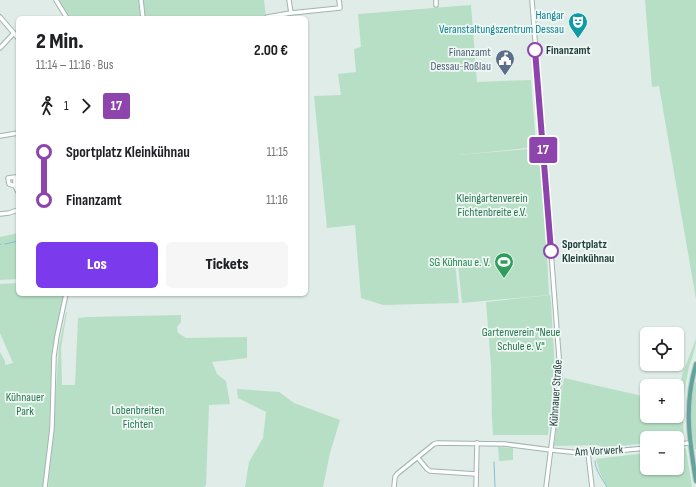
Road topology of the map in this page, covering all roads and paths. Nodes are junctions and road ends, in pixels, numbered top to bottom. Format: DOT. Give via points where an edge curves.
graph roads {
  1 [pos="56,0"];
  2 [pos="141,0"];
  3 [pos="289,0"];
  4 [pos="338,0"];
  5 [pos="436,0"];
  6 [pos="532,0"];
  7 [pos="436,5"];
  8 [pos="291,13"];
  9 [pos="66,16"];
  10 [pos="143,16"];
  11 [pos="273,16"];
  12 [pos="0,18"];
  13 [pos="14,33"];
  14 [pos="16,36"];
  15 [pos="0,48"];
  16 [pos="16,133"];
  17 [pos="0,136"];
  18 [pos="16,211"];
  19 [pos="0,214"];
  20 [pos="66,296"];
  21 [pos="696,364"];
  22 [pos="476,443"];
  23 [pos="684,443"];
  24 [pos="690,443"];
  25 [pos="640,449"];
  26 [pos="551,450"];
  27 [pos="588,453"];
  28 [pos="418,458"];
  29 [pos="476,474"];
  30 [pos="696,481"];
  31 [pos="45,487"];
  32 [pos="394,487"];
  33 [pos="476,487"];
  34 [pos="546,487"];
  35 [pos="592,487"];
  1 -- 9 [label="street"];
  2 -- 10 [label="street"];
  3 -- 8 [label="street"];
  4 -- 8 [label="street" via="340,8"];
  5 -- 7 [label="street"];
  6 -- 26 [label="street, Kühnauer Straße" via="560,365"];
  8 -- 11 [label="street"];
  12 -- 13 [label="street"];
  13 -- 14 [label="street"];
  13 -- 15 [label="street"];
  16 -- 17 [label="street"];
  18 -- 19 [label="street"];
  20 -- 31 [label="street" via="54,356 52,428"];
  21 -- 24 [label="main road" via="689,401"];
  22 -- 26 [label="street, Am Vorwerk" via="513,444"];
  22 -- 28 [label="street, Am Vorwerk" via="437,443"];
  22 -- 29 [label="street"];
  23 -- 24 [label="street"];
  24 -- 30 [label="main road"];
  25 -- 27 [label="street, Am Vorwerk"];
  26 -- 27 [label="street, Am Vorwerk"];
  26 -- 34 [label="street, Kühnauer Straße"];
  27 -- 35 [label="street"];
  28 -- 29 [label="street" via="430,471"];
  28 -- 32 [label="street, Am Vorwerk" via="396,476"];
  29 -- 33 [label="street"];
}
